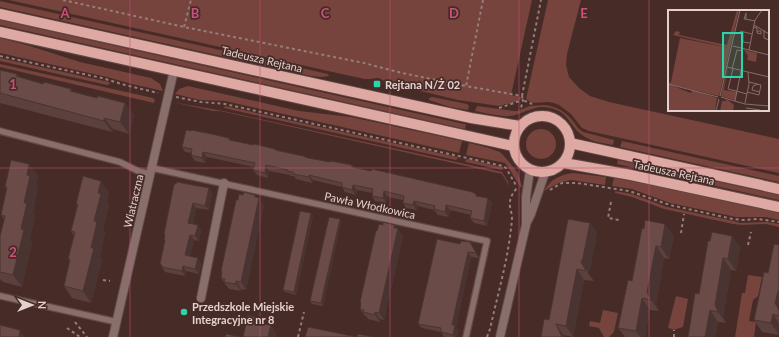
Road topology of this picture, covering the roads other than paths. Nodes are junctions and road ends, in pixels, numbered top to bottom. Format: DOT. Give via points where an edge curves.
graph roads {
  1 [pos="0,14"];
  2 [pos="0,32"];
  3 [pos="174,70"];
  4 [pos="520,126"];
  5 [pos="0,131"];
  6 [pos="570,143"];
  7 [pos="513,146"];
  8 [pos="564,163"];
  9 [pos="530,170"];
  10 [pos="151,171"];
  11 [pos="544,173"];
  12 [pos="224,183"];
  13 [pos="779,188"];
  14 [pos="779,207"];
  15 [pos="526,225"];
  16 [pos="0,296"];
  17 [pos="201,298"];
  18 [pos="117,322"];
  19 [pos="113,337"];
  20 [pos="466,337"];
  21 [pos="500,337"];
  1 -- 4 [label="main road, Tadeusza Rejtana" via="472,118"];
  2 -- 3 [label="main road"];
  3 -- 7 [label="main road"];
  3 -- 10 [label="street, Wiatraczna"];
  4 -- 6 [label="main road" via="529,119 551,117 561,123 568,132"];
  4 -- 7 [label="main road"];
  5 -- 10 [label="lane, Pawła Włodkowica" via="120,162 138,171"];
  6 -- 8 [label="main road"];
  6 -- 13 [label="main road, Tadeusza Rejtana"];
  7 -- 9 [label="main road" via="516,156"];
  8 -- 11 [label="main road"];
  8 -- 14 [label="main road, Tadeusza Rejtana"];
  9 -- 11 [label="main road"];
  9 -- 15 [label="street" via="526,197"];
  10 -- 12 [label="lane, Pawła Włodkowica"];
  10 -- 18 [label="street, Wiatraczna"];
  11 -- 15 [label="street" via="532,214"];
  12 -- 17 [label="street"];
  12 -- 20 [label="lane, Pawła Włodkowica" via="487,241"];
  15 -- 21 [label="street"];
  16 -- 18 [label="lane"];
  18 -- 19 [label="street, Wiatraczna"];
}
